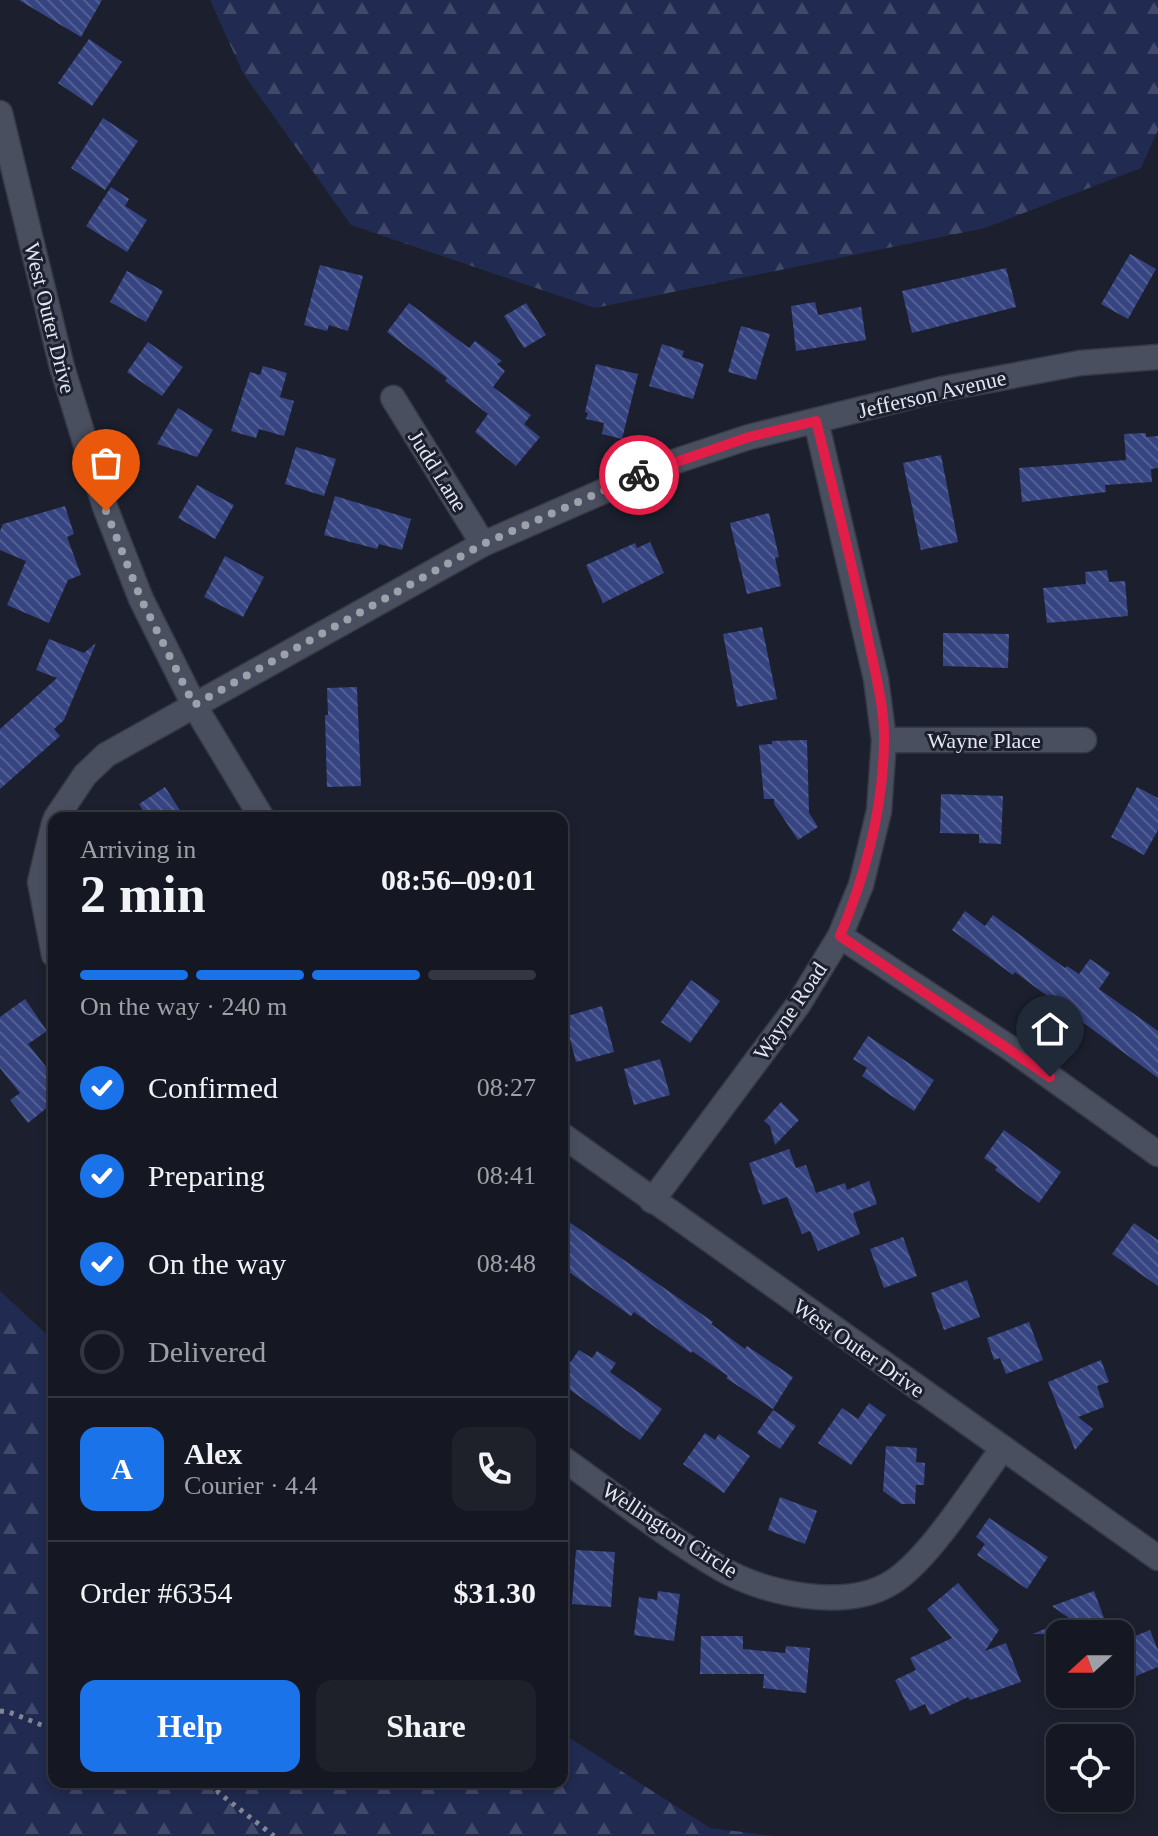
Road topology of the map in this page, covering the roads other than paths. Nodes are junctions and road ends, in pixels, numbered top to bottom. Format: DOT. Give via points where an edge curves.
graph roads {
  1 [pos="0,113"];
  2 [pos="1158,357"];
  3 [pos="393,398"];
  4 [pos="816,421"];
  5 [pos="483,544"];
  6 [pos="194,705"];
  7 [pos="884,740"];
  8 [pos="1084,740"];
  9 [pos="60,812"];
  10 [pos="258,812"];
  11 [pos="48,849"];
  12 [pos="48,924"];
  13 [pos="840,936"];
  14 [pos="568,1139"];
  15 [pos="1158,1154"];
  16 [pos="652,1201"];
  17 [pos="1003,1448"];
  18 [pos="568,1462"];
  19 [pos="1158,1558"];
  1 -- 6 [label="street, West Outer Drive" via="62,367 105,507 141,599"];
  2 -- 4 [label="street, Jefferson Avenue" via="1080,363 942,389"];
  3 -- 5 [label="street, Judd Lane"];
  4 -- 5 [label="street, Jefferson Avenue" via="661,466"];
  4 -- 7 [label="street, Wayne Road" via="862,611"];
  5 -- 6 [label="street, Jefferson Avenue"];
  6 -- 9 [label="street" via="106,755"];
  6 -- 10 [label="street, West Outer Drive"];
  7 -- 8 [label="street, Wayne Place"];
  7 -- 13 [label="street, Wayne Road" via="879,811 861,885"];
  11 -- 12 [label="street" via="40,882"];
  13 -- 15 [label="street"];
  13 -- 16 [label="street, Wayne Road" via="798,1005"];
  14 -- 16 [label="street, West Outer Drive"];
  16 -- 17 [label="street, West Outer Drive"];
  17 -- 18 [label="street, Wellington Circle" via="920,1559 902,1575 853,1597 826,1598 783,1592 724,1570"];
  17 -- 19 [label="street, West Outer Drive"];
}
